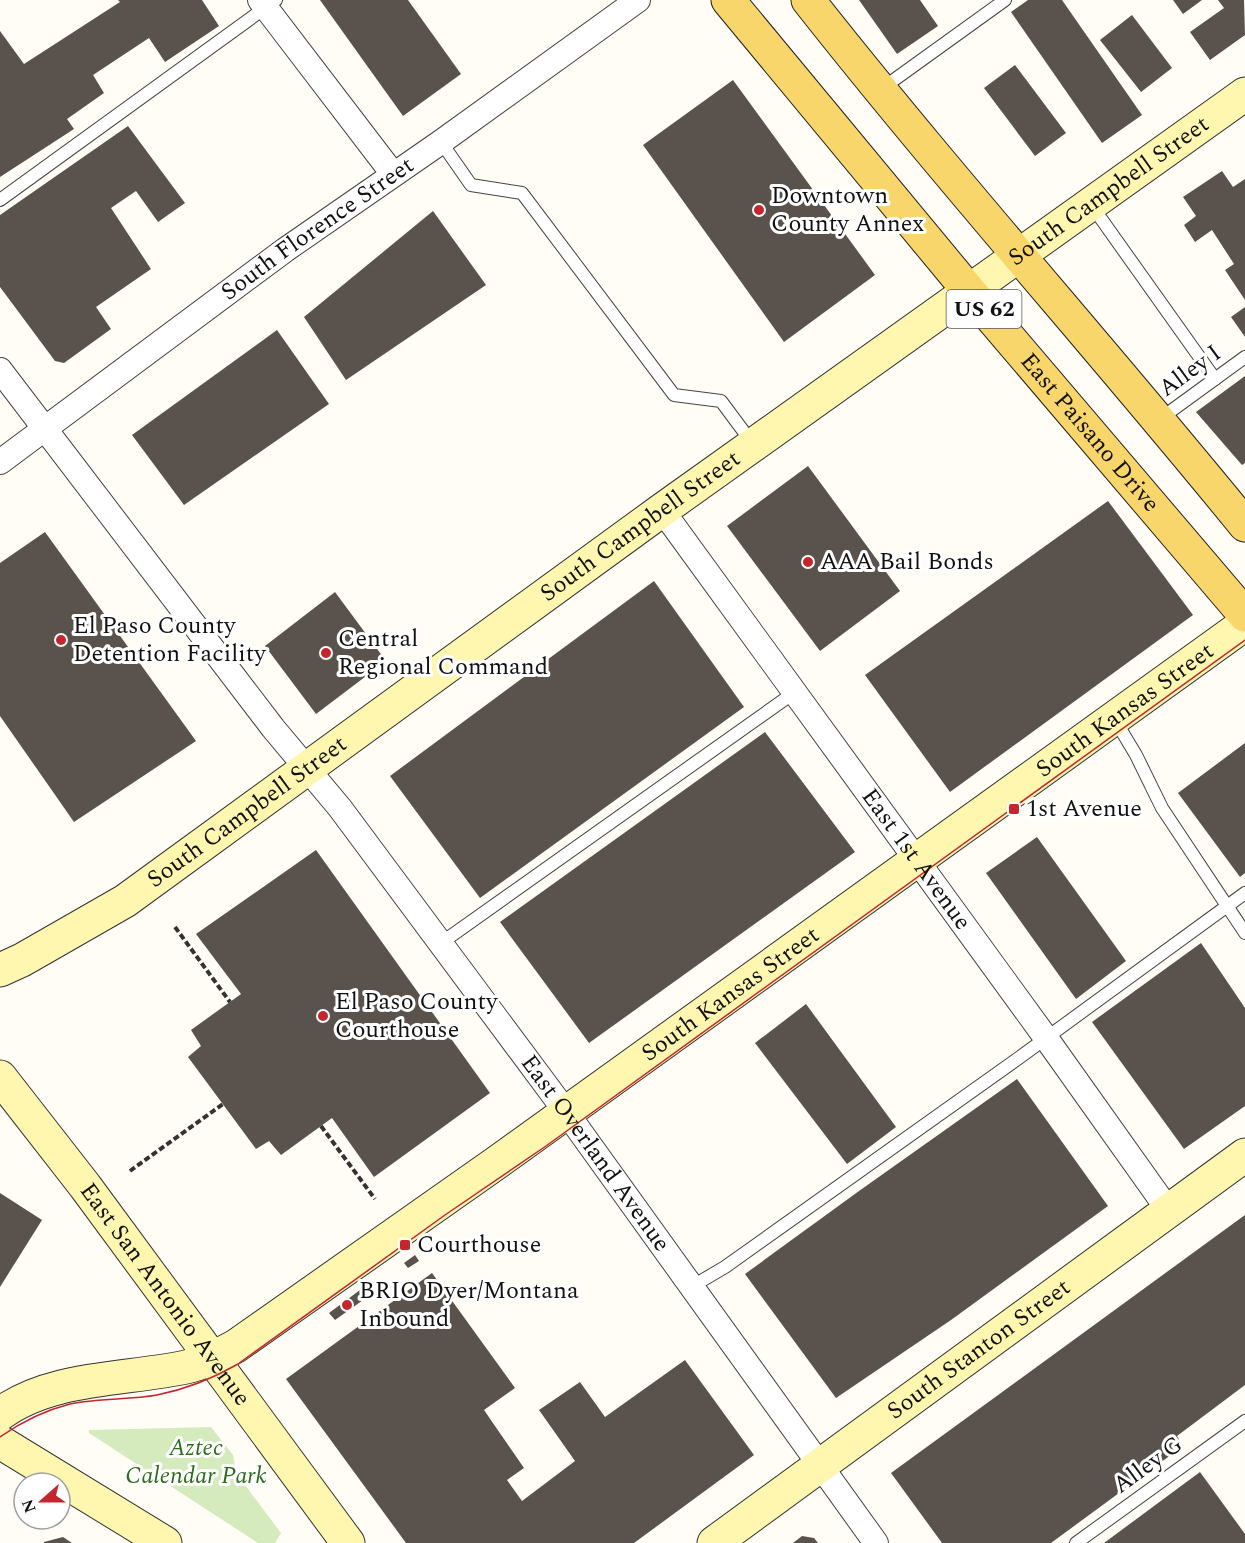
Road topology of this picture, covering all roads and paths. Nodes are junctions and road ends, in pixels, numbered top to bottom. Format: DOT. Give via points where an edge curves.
graph roads {
  1 [pos="638,0"];
  2 [pos="728,0"];
  3 [pos="808,0"];
  4 [pos="1005,0"];
  5 [pos="267,2"];
  6 [pos="879,90"];
  7 [pos="1245,94"];
  8 [pos="441,142"];
  9 [pos="393,174"];
  10 [pos="0,200"];
  11 [pos="1091,205"];
  12 [pos="1019,257"];
  13 [pos="969,291"];
  14 [pos="1245,357"];
  15 [pos="0,370"];
  16 [pos="1215,379"];
  17 [pos="1159,419"];
  18 [pos="45,430"];
  19 [pos="754,445"];
  20 [pos="0,462"];
  21 [pos="662,510"];
  22 [pos="1245,525"];
  23 [pos="1245,615"];
  24 [pos="1245,624"];
  25 [pos="795,692"];
  26 [pos="1114,718"];
  27 [pos="307,769"];
  28 [pos="916,860"];
  29 [pos="1245,893"];
  30 [pos="1227,906"];
  31 [pos="176,927"];
  32 [pos="1245,933"];
  33 [pos="441,943"];
  34 [pos="0,970"];
  35 [pos="230,1002"];
  36 [pos="1046,1038"];
  37 [pos="0,1077"];
  38 [pos="223,1104"];
  39 [pos="566,1112"];
  40 [pos="321,1126"];
  41 [pos="1245,1155"];
  42 [pos="130,1171"];
  43 [pos="375,1199"];
  44 [pos="1169,1211"];
  45 [pos="691,1287"];
  46 [pos="212,1359"];
  47 [pos="0,1414"];
  48 [pos="1245,1421"];
  49 [pos="0,1442"];
  50 [pos="821,1466"];
  51 [pos="165,1543"];
  52 [pos="348,1543"];
  53 [pos="714,1543"];
  54 [pos="876,1543"];
  55 [pos="1077,1543"];
  1 -- 8 [label="street, South Florence Street"];
  2 -- 13 [label="main road, East Paisano Drive / US 62"];
  3 -- 6 [label="main road, US 62"];
  4 -- 6 [label="lane"];
  5 -- 9 [label="street"];
  5 -- 10 [label="lane"];
  6 -- 12 [label="main road, US 62"];
  7 -- 11 [label="main road, South Campbell Street"];
  8 -- 9 [label="street, South Florence Street"];
  8 -- 19 [label="lane" via="471,184 522,193 674,395 721,401"];
  9 -- 18 [label="street, South Florence Street"];
  11 -- 12 [label="main road, South Campbell Street"];
  11 -- 16 [label="lane"];
  12 -- 13 [label="main road, South Campbell Street"];
  12 -- 17 [label="main road, US 62"];
  13 -- 19 [label="main road, South Campbell Street"];
  13 -- 23 [label="main road, East Paisano Drive / US 62"];
  14 -- 16 [label="lane, Alley I"];
  15 -- 18 [label="street, East Overland Avenue"];
  16 -- 17 [label="lane, Alley I"];
  17 -- 22 [label="main road, US 62"];
  18 -- 20 [label="street, South Florence Street"];
  18 -- 27 [label="street, East Overland Avenue"];
  19 -- 21 [label="main road, South Campbell Street"];
  21 -- 25 [label="street, East 1st Avenue"];
  21 -- 27 [label="main road, South Campbell Street"];
  24 -- 26 [label="main road, South Kansas Street"];
  25 -- 28 [label="street, East 1st Avenue"];
  25 -- 33 [label="lane"];
  26 -- 28 [label="main road, South Kansas Street"];
  26 -- 30 [label="lane" via="1162,808"];
  27 -- 33 [label="street, East Overland Avenue"];
  27 -- 34 [label="main road, South Campbell Street" via="125,901"];
  28 -- 36 [label="street, East 1st Avenue"];
  28 -- 39 [label="main road, South Kansas Street"];
  29 -- 30 [label="lane"];
  30 -- 32 [label="lane"];
  30 -- 36 [label="lane"];
  31 -- 35 [label="path"];
  33 -- 39 [label="street, East Overland Avenue"];
  36 -- 44 [label="street, East 1st Avenue"];
  36 -- 45 [label="lane" via="725,1267"];
  37 -- 46 [label="main road, East San Antonio Avenue"];
  38 -- 42 [label="path"];
  39 -- 45 [label="street, East Overland Avenue"];
  39 -- 46 [label="main road, South Kansas Street" via="249,1338"];
  40 -- 43 [label="path"];
  41 -- 44 [label="main road, South Stanton Street"];
  44 -- 50 [label="main road, South Stanton Street"];
  45 -- 50 [label="street, East Overland Avenue"];
  46 -- 47 [label="main road, South Kansas Street" via="42,1393"];
  46 -- 52 [label="main road, East San Antonio Avenue"];
  48 -- 55 [label="lane, Alley G"];
  49 -- 51 [label="main road"];
  50 -- 53 [label="main road, South Stanton Street"];
  50 -- 54 [label="street, East Overland Avenue"];
}
